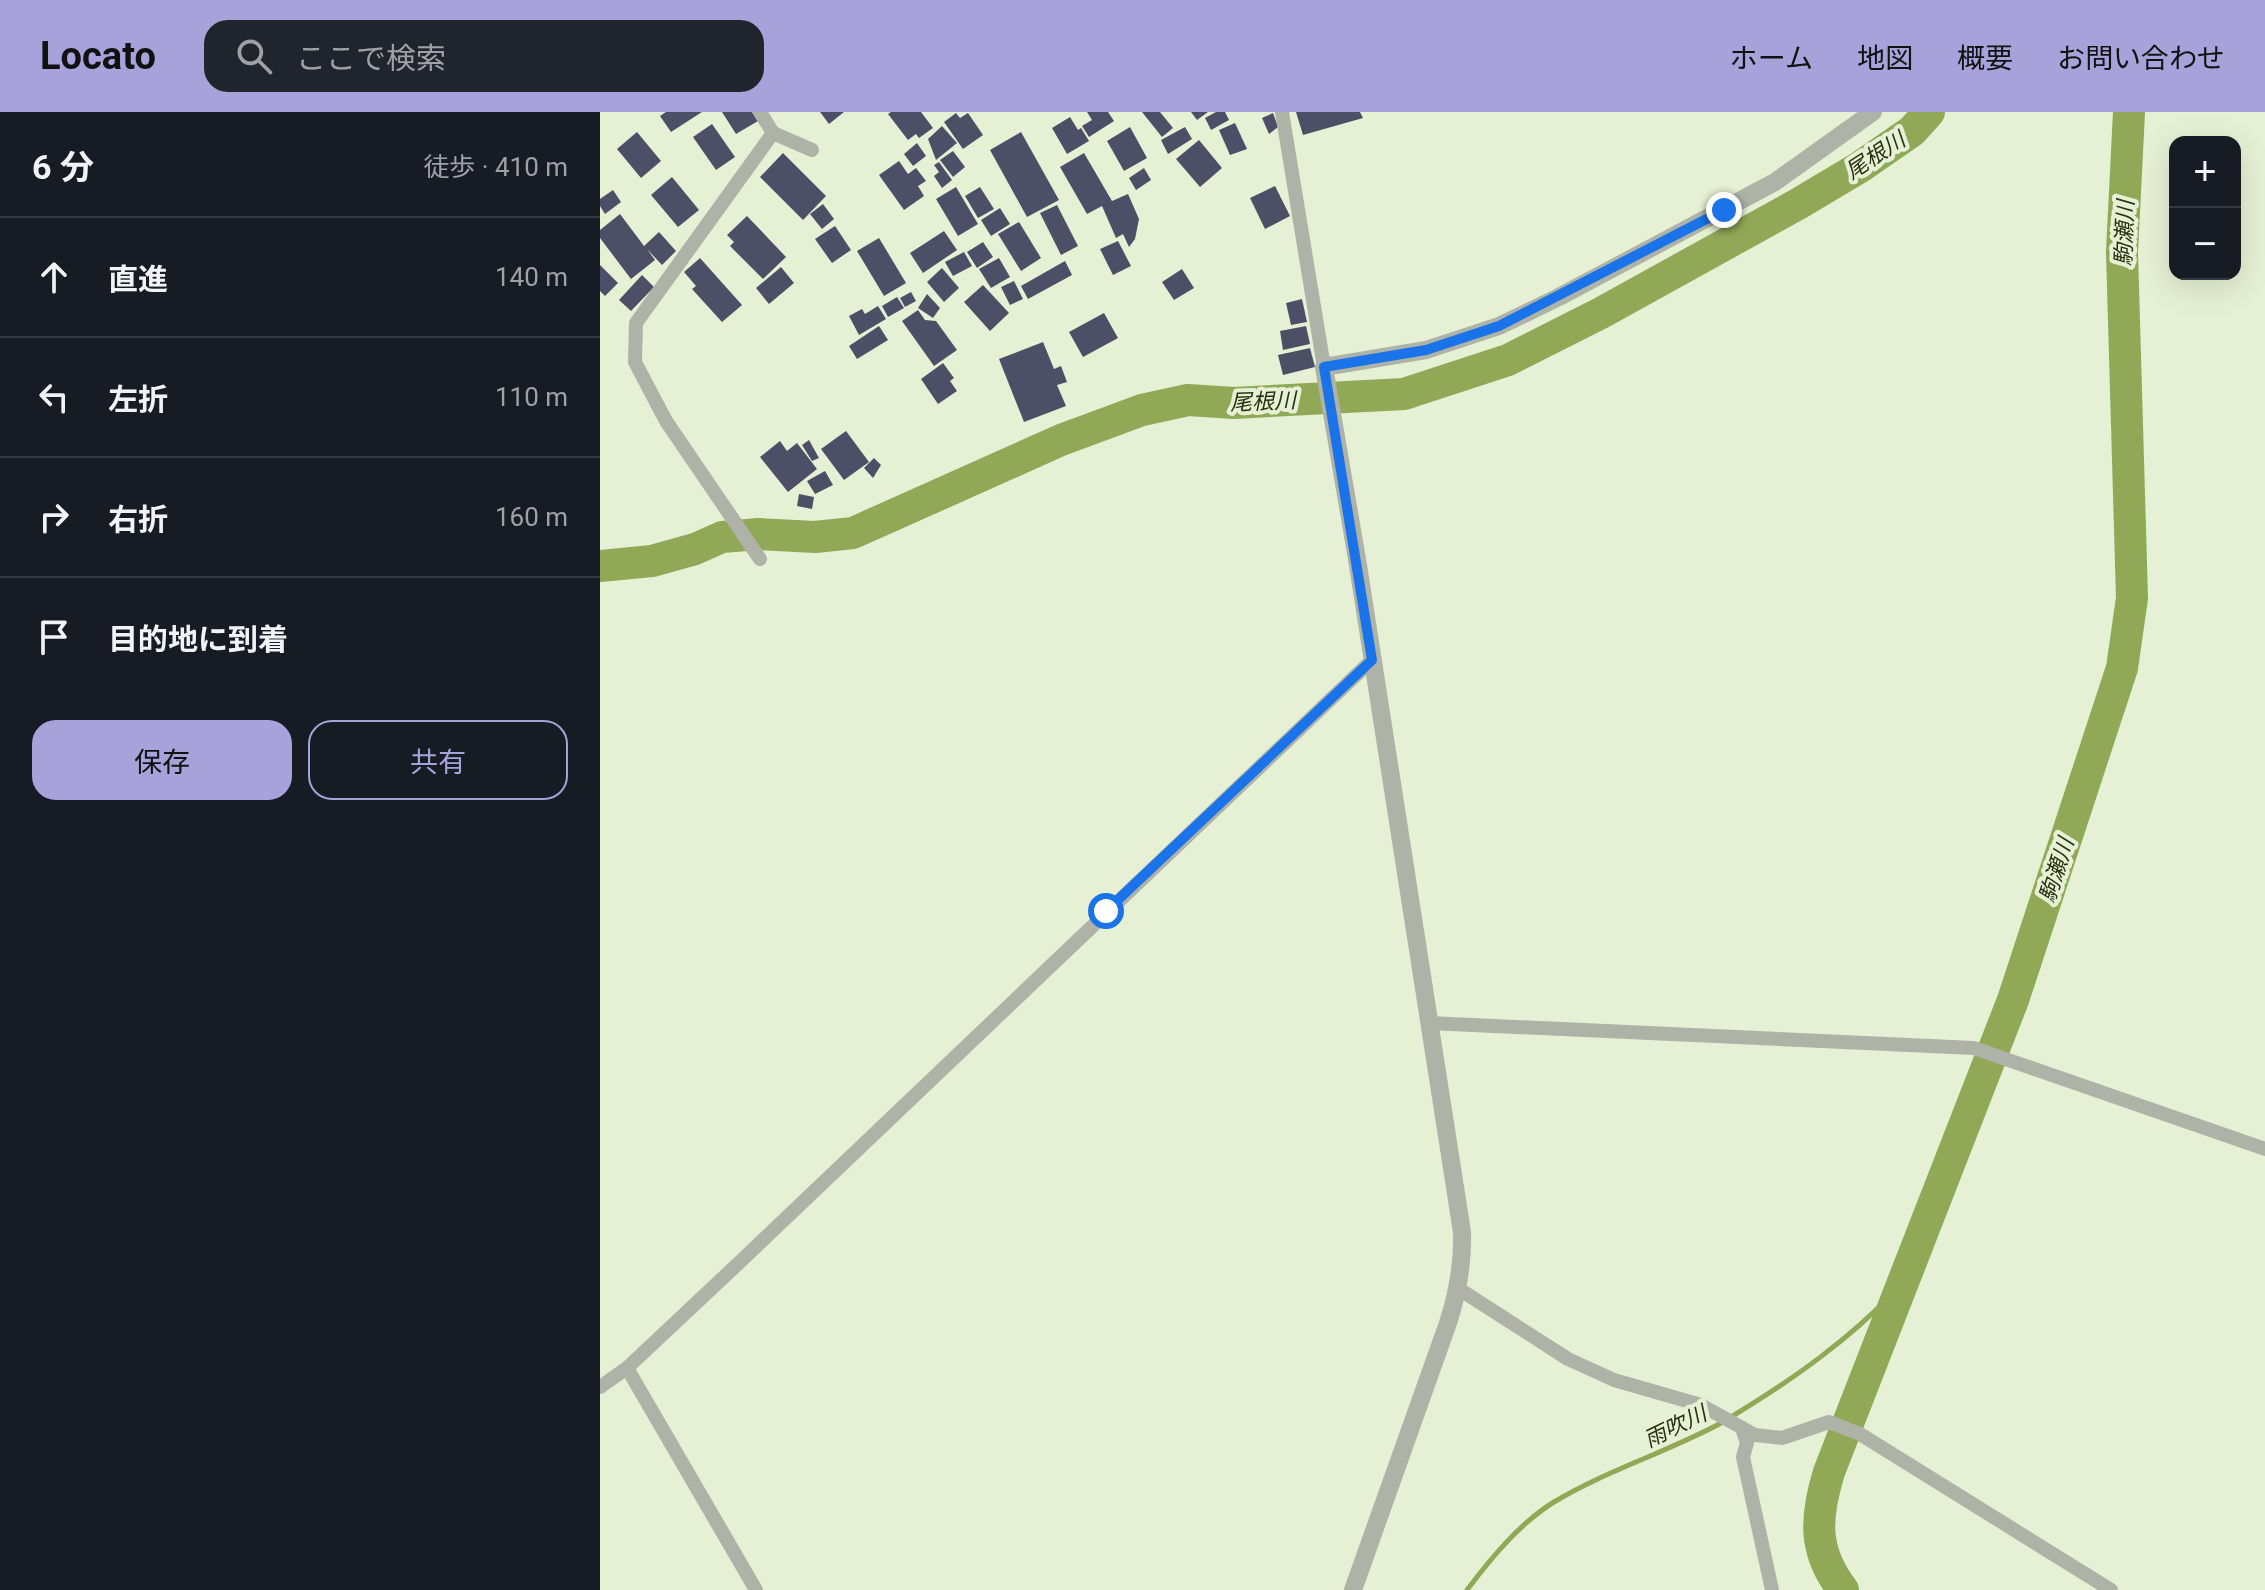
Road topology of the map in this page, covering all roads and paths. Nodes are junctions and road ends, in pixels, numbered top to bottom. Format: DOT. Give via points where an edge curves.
graph roads {
  1 [pos="760,112"];
  2 [pos="1282,112"];
  3 [pos="1873,112"];
  4 [pos="773,133"];
  5 [pos="812,150"];
  6 [pos="1326,376"];
  7 [pos="760,559"];
  8 [pos="1372,660"];
  9 [pos="1429,1023"];
  10 [pos="2265,1149"];
  11 [pos="1459,1289"];
  12 [pos="627,1368"];
  13 [pos="600,1387"];
  14 [pos="1733,1422"];
  15 [pos="756,1590"];
  16 [pos="1353,1590"];
  17 [pos="1772,1590"];
  18 [pos="2111,1590"];
  1 -- 4 [label="street"];
  2 -- 6 [label="street"];
  3 -- 6 [label="street" via="1775,182 1499,326"];
  4 -- 5 [label="street"];
  4 -- 7 [label="street" via="636,323 635,362 666,421"];
  6 -- 8 [label="street"];
  8 -- 9 [label="street"];
  8 -- 12 [label="street"];
  9 -- 10 [label="street" via="1974,1048"];
  9 -- 11 [label="street" via="1462,1232"];
  11 -- 14 [label="street" via="1568,1359 1614,1380 1701,1405"];
  11 -- 16 [label="street"];
  12 -- 13 [label="street"];
  12 -- 15 [label="street"];
  14 -- 17 [label="street" via="1747,1443 1743,1457"];
  14 -- 18 [label="street" via="1755,1435 1782,1438 1829,1422 1841,1425"];
}
